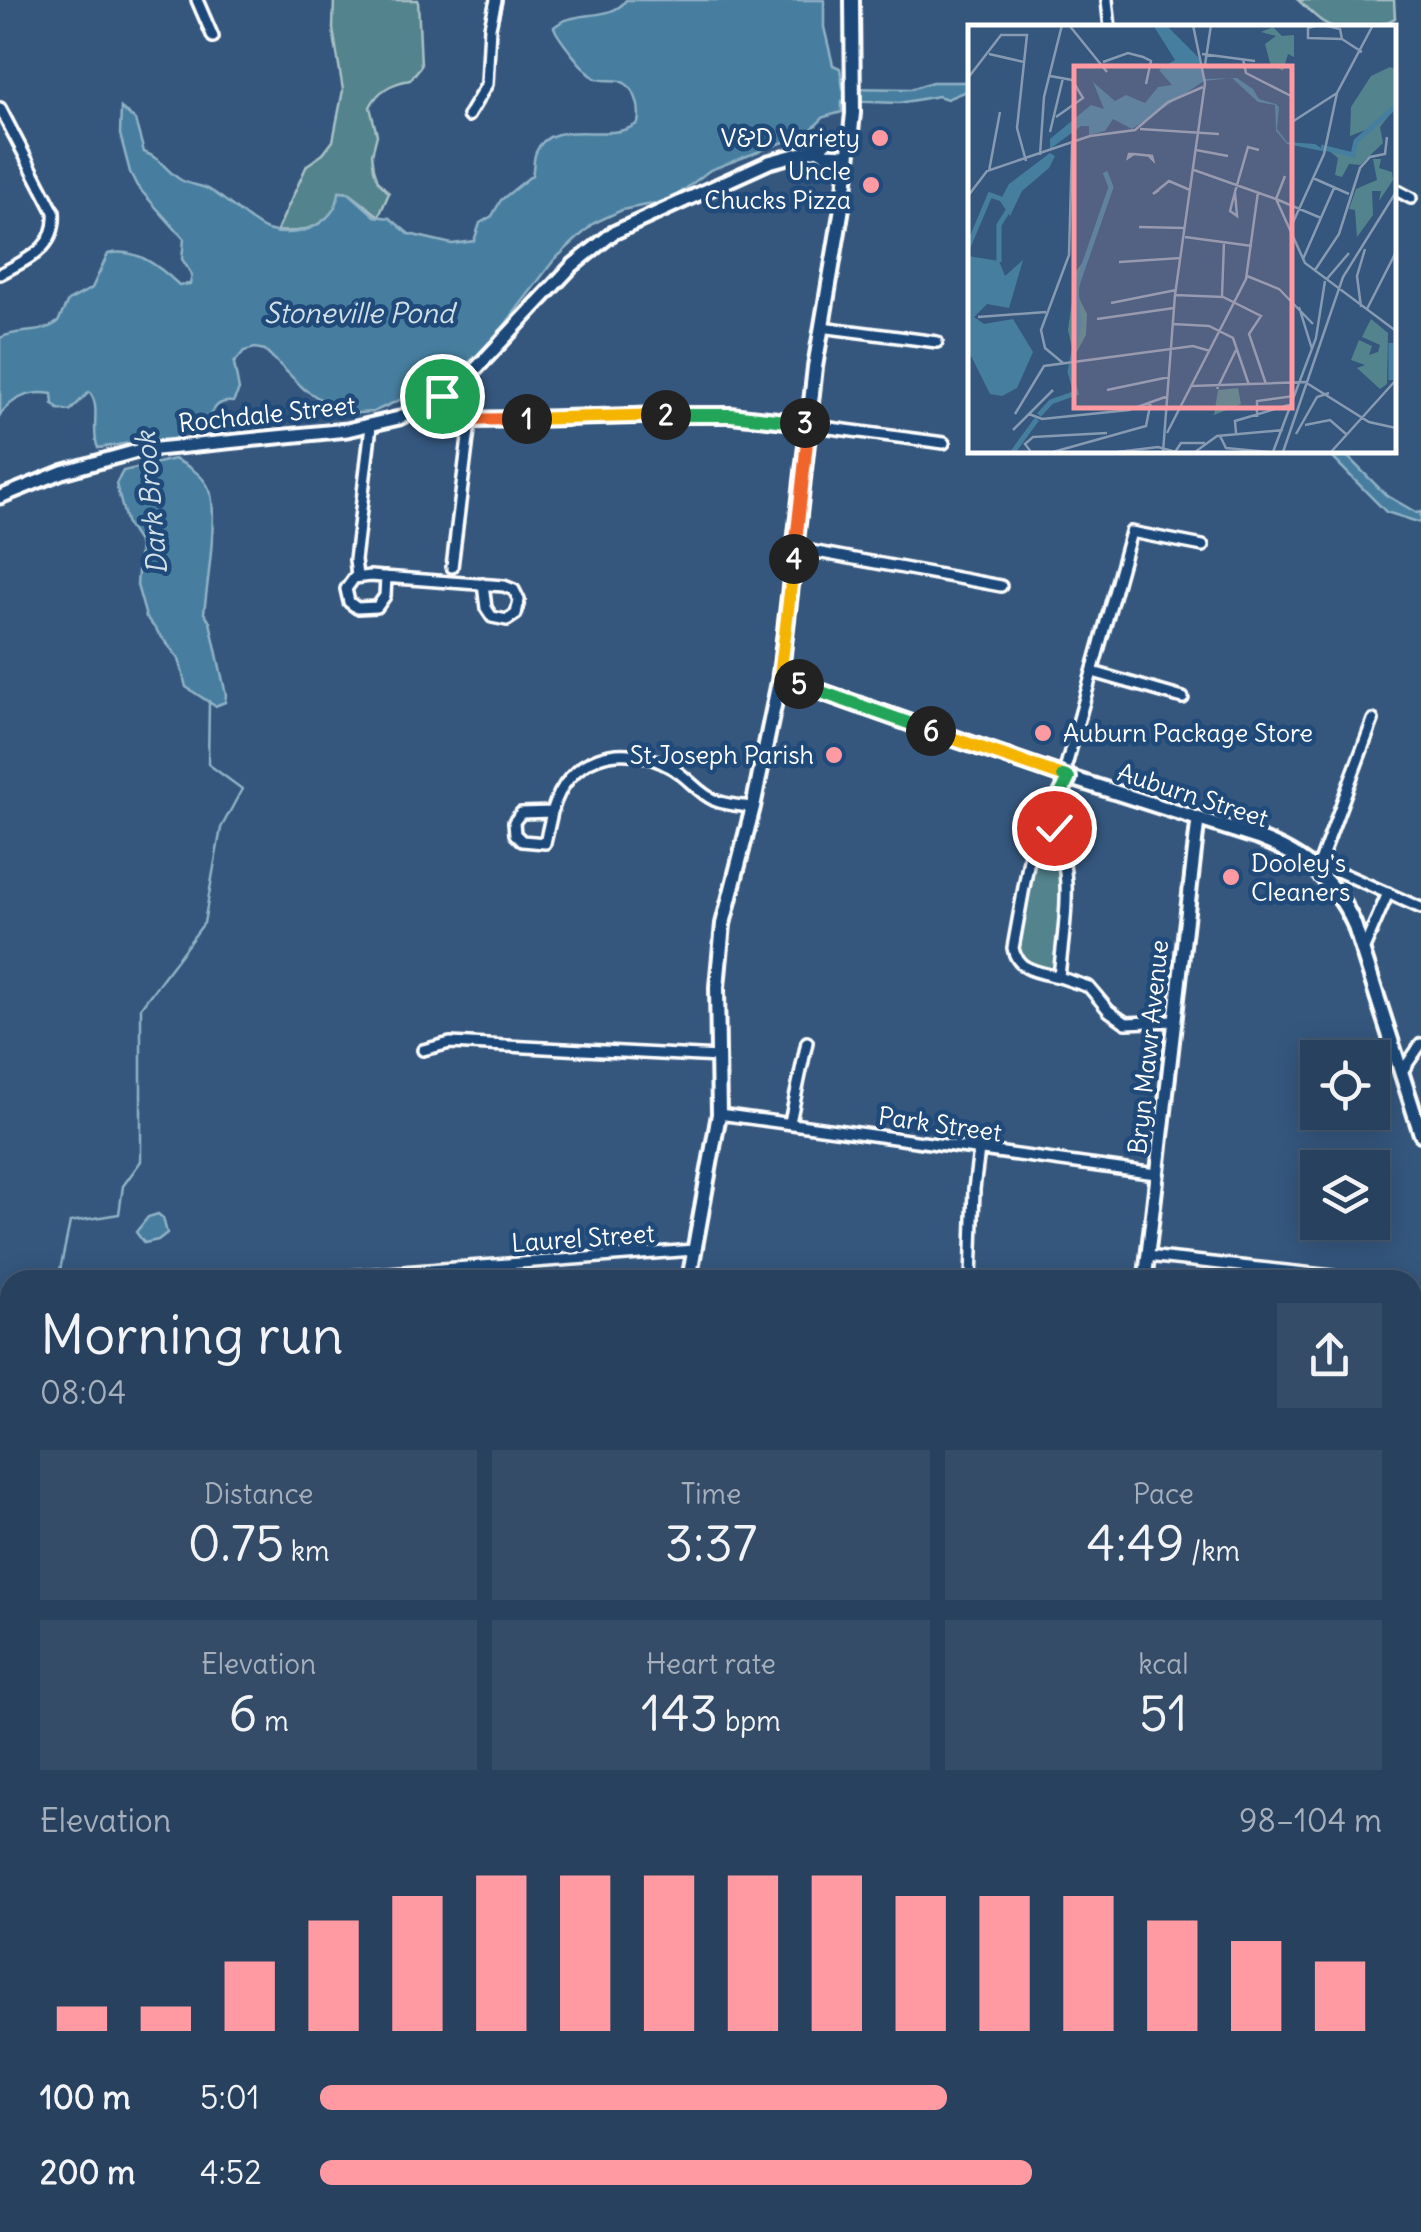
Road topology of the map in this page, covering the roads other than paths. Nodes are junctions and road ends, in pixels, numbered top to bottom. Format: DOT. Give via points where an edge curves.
graph roads {
  1 [pos="197,0"];
  2 [pos="496,0"];
  3 [pos="852,0"];
  4 [pos="1106,0"];
  5 [pos="1110,25"];
  6 [pos="214,37"];
  7 [pos="0,108"];
  8 [pos="468,116"];
  9 [pos="850,138"];
  10 [pos="817,149"];
  11 [pos="848,155"];
  12 [pos="1396,189"];
  13 [pos="1411,198"];
  14 [pos="0,274"];
  15 [pos="821,327"];
  16 [pos="937,342"];
  17 [pos="418,411"];
  18 [pos="470,422"];
  19 [pos="809,424"];
  20 [pos="372,426"];
  21 [pos="944,443"];
  22 [pos="0,497"];
  23 [pos="1203,546"];
  24 [pos="796,548"];
  25 [pos="452,566"];
  26 [pos="357,576"];
  27 [pos="386,577"];
  28 [pos="483,584"];
  29 [pos="1001,586"];
  30 [pos="1093,672"];
  31 [pos="780,677"];
  32 [pos="1184,698"];
  33 [pos="1373,720"];
  34 [pos="1069,778"];
  35 [pos="753,806"];
  36 [pos="552,812"];
  37 [pos="1048,820"];
  38 [pos="1198,820"];
  39 [pos="1316,870"];
  40 [pos="1388,894"];
  41 [pos="1421,908"];
  42 [pos="1363,951"];
  43 [pos="1059,977"];
  44 [pos="1174,1021"];
  45 [pos="807,1042"];
  46 [pos="1421,1044"];
  47 [pos="423,1050"];
  48 [pos="720,1057"];
  49 [pos="1401,1073"];
  50 [pos="719,1114"];
  51 [pos="790,1122"];
  52 [pos="1421,1134"];
  53 [pos="979,1150"];
  54 [pos="1156,1174"];
  55 [pos="694,1250"];
  56 [pos="1147,1256"];
  57 [pos="429,1270"];
  58 [pos="691,1270"];
  59 [pos="971,1270"];
  60 [pos="1146,1270"];
  61 [pos="1277,1270"];
  1 -- 6 [label="street"];
  2 -- 8 [label="street" via="487,84"];
  3 -- 9 [label="main road"];
  4 -- 5 [label="street"];
  7 -- 14 [label="street" via="55,220 45,247"];
  9 -- 10 [label="street, Rochdale Street" via="828,140"];
  9 -- 11 [label="main road"];
  10 -- 11 [label="street, Rochdale Street"];
  10 -- 17 [label="street, Rochdale Street" via="768,162 614,233 572,266 472,373"];
  11 -- 15 [label="main road"];
  12 -- 13 [label="street"];
  15 -- 16 [label="street"];
  15 -- 19 [label="main road"];
  17 -- 18 [label="street"];
  17 -- 20 [label="street, Rochdale Street"];
  18 -- 19 [label="street" via="731,415"];
  18 -- 25 [label="street"];
  19 -- 21 [label="street"];
  19 -- 24 [label="main road"];
  20 -- 22 [label="street, Rochdale Street" via="163,447 96,461"];
  20 -- 26 [label="street"];
  23 -- 30 [label="street" via="1130,532"];
  24 -- 29 [label="street"];
  24 -- 31 [label="main road"];
  26 -- 27 [label="street"];
  26 -- 27 [label="street" via="346,596 354,607 367,609 382,602"];
  27 -- 28 [label="street"];
  28 -- 28 [label="street" via="514,590 516,614 492,617"];
  30 -- 32 [label="street"];
  30 -- 34 [label="street" via="1066,766"];
  31 -- 34 [label="main road, Auburn Street"];
  31 -- 35 [label="main road"];
  33 -- 39 [label="street"];
  34 -- 37 [label="street"];
  34 -- 38 [label="main road, Auburn Street"];
  35 -- 36 [label="street" via="716,801 659,761 620,754 582,765"];
  35 -- 48 [label="main road" via="723,924"];
  36 -- 36 [label="street" via="521,813 515,834 544,843"];
  37 -- 43 [label="street" via="1066,871"];
  37 -- 43 [label="street" via="1030,854 1013,948 1022,966"];
  38 -- 39 [label="main road, Auburn Street" via="1276,845"];
  38 -- 44 [label="street, Bryn Mawr Avenue"];
  39 -- 40 [label="street" via="1328,867"];
  39 -- 42 [label="main road, Auburn Street" via="1341,899"];
  40 -- 41 [label="street"];
  40 -- 42 [label="street"];
  42 -- 49 [label="main road, Auburn Street"];
  43 -- 44 [label="street" via="1090,987 1126,1023"];
  44 -- 54 [label="street, Bryn Mawr Avenue"];
  45 -- 51 [label="street"];
  46 -- 49 [label="street"];
  47 -- 48 [label="street" via="450,1044"];
  48 -- 50 [label="main road"];
  49 -- 52 [label="main road, Auburn Street"];
  50 -- 51 [label="street, Park Street"];
  50 -- 55 [label="main road"];
  51 -- 53 [label="street, Park Street"];
  53 -- 54 [label="street, Park Street"];
  53 -- 59 [label="street"];
  54 -- 56 [label="street, Bryn Mawr Avenue"];
  55 -- 57 [label="street, Laurel Street"];
  55 -- 58 [label="main road"];
  56 -- 60 [label="street, Bryn Mawr Avenue"];
  56 -- 61 [label="street"];
}
